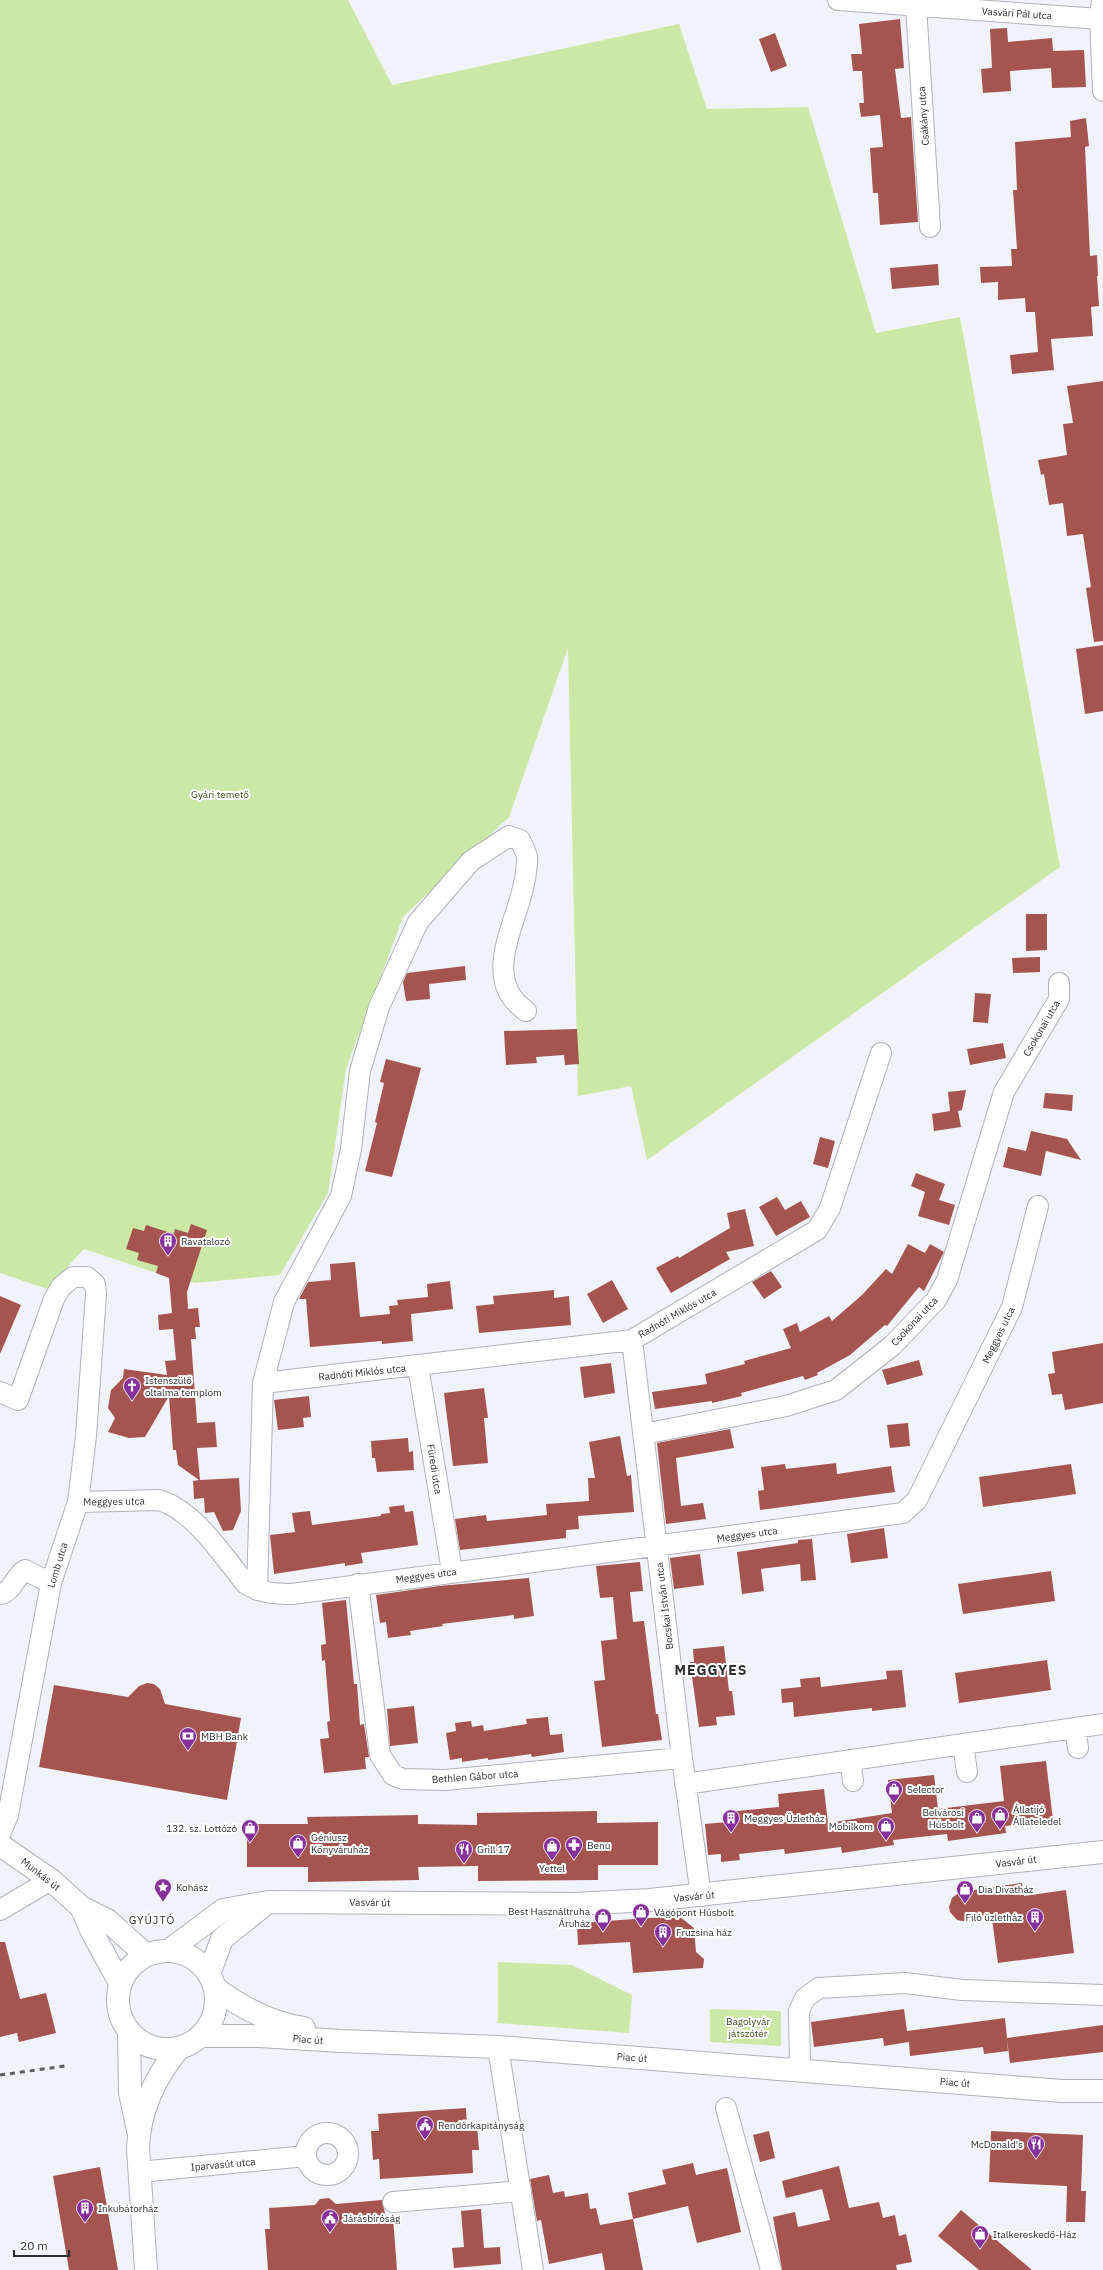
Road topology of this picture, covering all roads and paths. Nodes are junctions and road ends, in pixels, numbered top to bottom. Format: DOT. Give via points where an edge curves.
graph roads {
  1 [pos="838,0"];
  2 [pos="916,6"];
  3 [pos="1019,6"];
  4 [pos="1101,10"];
  5 [pos="1103,91"];
  6 [pos="930,227"];
  7 [pos="1058,983"];
  8 [pos="526,1011"];
  9 [pos="881,1053"];
  10 [pos="1038,1206"];
  11 [pos="632,1340"];
  12 [pos="418,1366"];
  13 [pos="263,1383"];
  14 [pos="0,1392"];
  15 [pos="644,1434"];
  16 [pos="78,1502"];
  17 [pos="656,1546"];
  18 [pos="452,1571"];
  19 [pos="51,1583"];
  20 [pos="358,1584"];
  21 [pos="256,1590"];
  22 [pos="0,1594"];
  23 [pos="1103,1724"];
  24 [pos="1075,1728"];
  25 [pos="963,1744"];
  26 [pos="1078,1748"];
  27 [pos="682,1758"];
  28 [pos="850,1760"];
  29 [pos="967,1772"];
  30 [pos="853,1781"];
  31 [pos="685,1784"];
  32 [pos="0,1834"];
  33 [pos="1103,1842"];
  34 [pos="0,1845"];
  35 [pos="1103,1852"];
  36 [pos="1069,1855"];
  37 [pos="51,1880"];
  38 [pos="701,1896"];
  39 [pos="268,1902"];
  40 [pos="81,1907"];
  41 [pos="0,1910"];
  42 [pos="168,1951"];
  43 [pos="146,1956"];
  44 [pos="212,1981"];
  45 [pos="120,1983"];
  46 [pos="1103,1995"];
  47 [pos="129,2033"];
  48 [pos="201,2036"];
  49 [pos="418,2044"];
  50 [pos="498,2047"];
  51 [pos="179,2048"];
  52 [pos="800,2069"];
  53 [pos="1062,2091"];
  54 [pos="1103,2091"];
  55 [pos="1103,2102"];
  56 [pos="726,2108"];
  57 [pos="138,2130"];
  58 [pos="306,2156"];
  59 [pos="139,2172"];
  60 [pos="521,2191"];
  61 [pos="393,2202"];
  62 [pos="146,2270"];
  63 [pos="533,2270"];
  64 [pos="771,2270"];
  1 -- 2 [label="street, Vasvári Pál utca"];
  2 -- 3 [label="street, Vasvári Pál utca"];
  2 -- 6 [label="street, Csákány utca"];
  3 -- 4 [label="street, Vasvári Pál utca"];
  4 -- 5 [label="street"];
  7 -- 15 [label="street, Csokonai utca" via="1058,999 1004,1092 946,1280 930,1305 894,1344 836,1390 786,1406"];
  8 -- 13 [label="street" via="516,1004 504,980 504,951 524,890 527,857 520,840 509,836 471,861 418,922 379,1008 360,1071 351,1149 341,1196 284,1302"];
  9 -- 11 [label="street, Radnóti Miklós utca" via="830,1208 817,1230"];
  10 -- 17 [label="street, Meggyes utca" via="1012,1307 917,1500 908,1510 903,1513"];
  11 -- 12 [label="street, Radnóti Miklós utca"];
  11 -- 15 [label="street, Bocskai István utca"];
  12 -- 13 [label="street, Radnóti Miklós utca"];
  12 -- 18 [label="street, Füredi utca"];
  13 -- 21 [label="street"];
  14 -- 16 [label="street, Lomb utca" via="18,1400 54,1299 73,1277 87,1277 95,1284 96,1294 86,1436"];
  15 -- 17 [label="street, Bocskai István utca"];
  16 -- 19 [label="street, Lomb utca"];
  16 -- 21 [label="street, Meggyes utca" via="159,1500 168,1503 188,1516 246,1584"];
  17 -- 18 [label="street, Meggyes utca"];
  17 -- 27 [label="street, Bocskai István utca"];
  18 -- 20 [label="street, Meggyes utca"];
  19 -- 22 [label="street" via="25,1570 8,1591"];
  19 -- 32 [label="street, Lomb utca" via="8,1815"];
  20 -- 21 [label="street, Meggyes utca" via="292,1594"];
  20 -- 27 [label="street, Bethlen Gábor utca" via="380,1755 393,1775 403,1779 445,1780"];
  23 -- 24 [label="street"];
  24 -- 25 [label="street"];
  24 -- 26 [label="street"];
  25 -- 28 [label="street"];
  25 -- 29 [label="street"];
  27 -- 31 [label="street, Bocskai István utca"];
  28 -- 30 [label="street"];
  28 -- 31 [label="street"];
  31 -- 38 [label="street, Bocskai István utca"];
  33 -- 36 [label="street, Vasvár út"];
  34 -- 37 [label="street, Munkás út"];
  35 -- 36 [label="street, Vasvár út"];
  36 -- 38 [label="street, Vasvár út"];
  37 -- 40 [label="street, Munkás út"];
  37 -- 41 [label="street"];
  38 -- 39 [label="street, Vasvár út" via="574,1904"];
  39 -- 42 [label="street, Vasvár út" via="223,1910"];
  39 -- 44 [label="street" via="222,1939"];
  40 -- 43 [label="street" via="107,1920"];
  40 -- 45 [label="street"];
  42 -- 43 [label="street"];
  42 -- 44 [label="street" via="191,1957"];
  43 -- 45 [label="street" via="135,1962"];
  44 -- 48 [label="street" via="216,2004 213,2019"];
  44 -- 49 [label="street" via="234,2002 285,2026"];
  45 -- 47 [label="street" via="117,2006 121,2020"];
  46 -- 52 [label="street" via="962,1990 905,1983 818,1988 805,1998 799,2011"];
  47 -- 51 [label="street" via="137,2040 157,2049"];
  47 -- 57 [label="street" via="130,2093"];
  48 -- 49 [label="street, Piac út" via="260,2036"];
  48 -- 51 [label="street" via="191,2044"];
  49 -- 50 [label="street, Piac út"];
  50 -- 52 [label="street, Piac út"];
  50 -- 60 [label="street"];
  51 -- 57 [label="street" via="158,2075"];
  52 -- 53 [label="street, Piac út"];
  53 -- 54 [label="street"];
  53 -- 55 [label="street"];
  56 -- 64 [label="street"];
  57 -- 59 [label="street"];
  58 -- 59 [label="street, Iparvasút utca"];
  59 -- 62 [label="street"];
  60 -- 61 [label="street"];
  60 -- 63 [label="street"];
}
